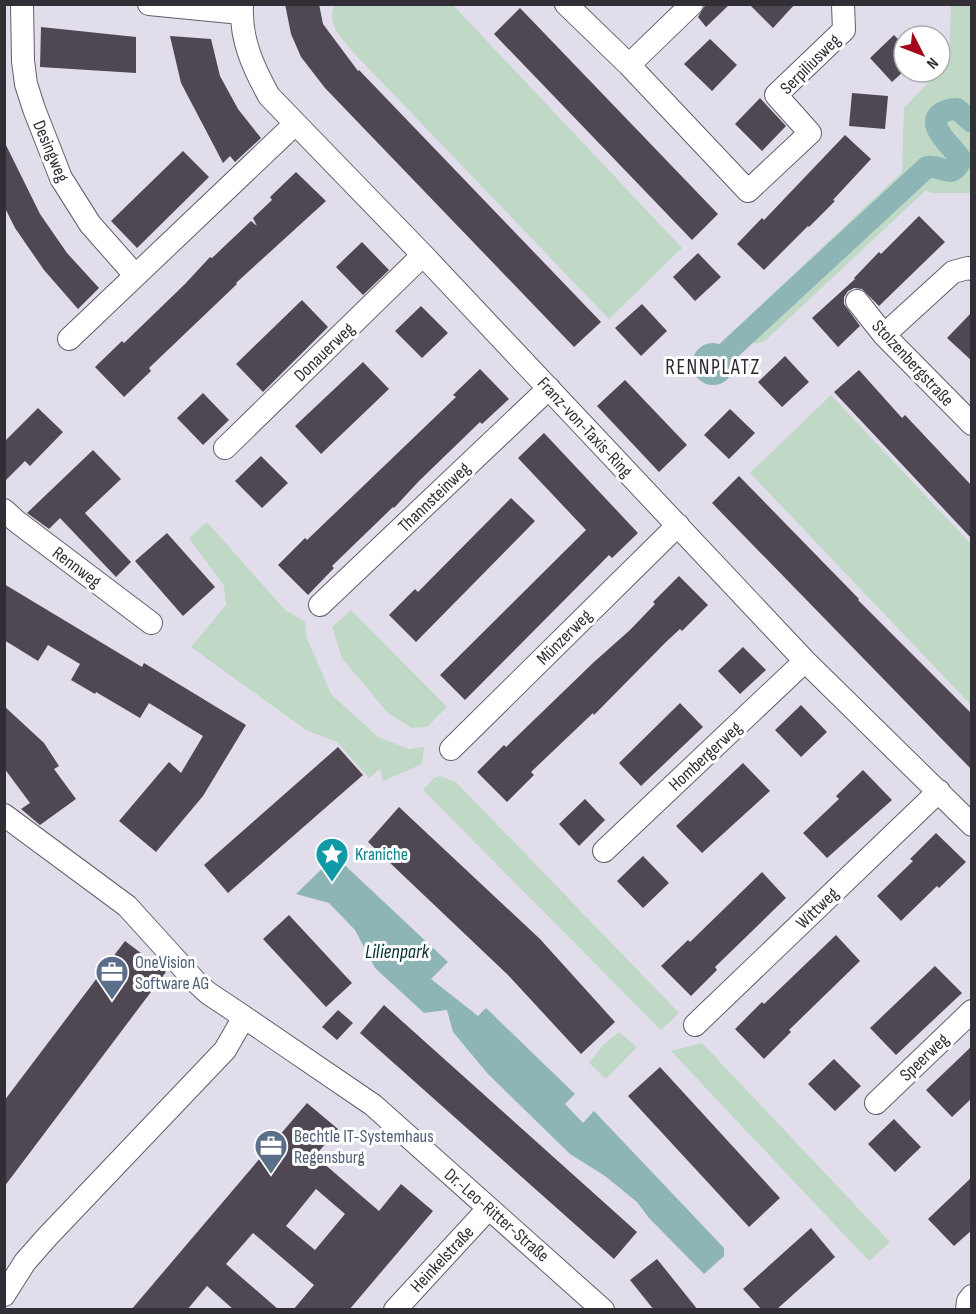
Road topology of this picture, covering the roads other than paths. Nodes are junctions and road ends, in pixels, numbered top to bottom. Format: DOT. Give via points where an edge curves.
graph roads {
  1 [pos="22,4"];
  2 [pos="149,4"];
  3 [pos="566,4"];
  4 [pos="692,4"];
  5 [pos="843,4"];
  6 [pos="242,9"];
  7 [pos="629,65"];
  8 [pos="295,124"];
  9 [pos="423,255"];
  10 [pos="972,269"];
  11 [pos="135,275"];
  12 [pos="857,301"];
  13 [pos="884,334"];
  14 [pos="69,339"];
  15 [pos="549,388"];
  16 [pos="972,424"];
  17 [pos="225,448"];
  18 [pos="4,510"];
  19 [pos="678,525"];
  20 [pos="320,605"];
  21 [pos="151,623"];
  22 [pos="805,661"];
  23 [pos="451,749"];
  24 [pos="939,791"];
  25 [pos="4,815"];
  26 [pos="972,825"];
  27 [pos="604,851"];
  28 [pos="972,1011"];
  29 [pos="244,1017"];
  30 [pos="695,1025"];
  31 [pos="876,1104"];
  32 [pos="488,1209"];
  33 [pos="4,1294"];
  34 [pos="972,1296"];
  35 [pos="395,1310"];
  36 [pos="603,1310"];
  37 [pos="967,1310"];
  1 -- 11 [label="street, Desingweg" via="26,84 61,178 90,224"];
  2 -- 6 [label="street"];
  3 -- 7 [label="street"];
  4 -- 7 [label="street"];
  5 -- 7 [label="street, Serpiliusweg" via="844,30 776,95 810,133 748,191"];
  6 -- 8 [label="street, Franz-von-Taxis-Ring" via="244,41 255,70 269,96"];
  8 -- 9 [label="street, Franz-von-Taxis-Ring"];
  8 -- 11 [label="street"];
  9 -- 15 [label="street, Franz-von-Taxis-Ring"];
  9 -- 17 [label="street, Donauerweg"];
  10 -- 13 [label="street" via="953,272"];
  11 -- 14 [label="street"];
  12 -- 13 [label="street, Stolzenbergstraße"];
  13 -- 16 [label="street, Stolzenbergstraße"];
  15 -- 19 [label="street, Franz-von-Taxis-Ring"];
  15 -- 20 [label="street, Thannsteinweg"];
  18 -- 21 [label="street, Rennweg"];
  19 -- 22 [label="street, Franz-von-Taxis-Ring"];
  19 -- 23 [label="street, Münzerweg"];
  22 -- 24 [label="street, Franz-von-Taxis-Ring"];
  22 -- 27 [label="street, Hombergerweg"];
  24 -- 26 [label="street, Franz-von-Taxis-Ring"];
  24 -- 30 [label="street, Wittweg"];
  25 -- 29 [label="street, Dr.-Leo-Ritter-Straße" via="127,906 208,993"];
  28 -- 31 [label="street, Speerweg"];
  29 -- 32 [label="street, Dr.-Leo-Ritter-Straße" via="374,1105"];
  29 -- 33 [label="street" via="225,1050 47,1237"];
  32 -- 35 [label="street, Heinkelstraße"];
  32 -- 36 [label="street, Dr.-Leo-Ritter-Straße"];
  34 -- 37 [label="street"];
}
